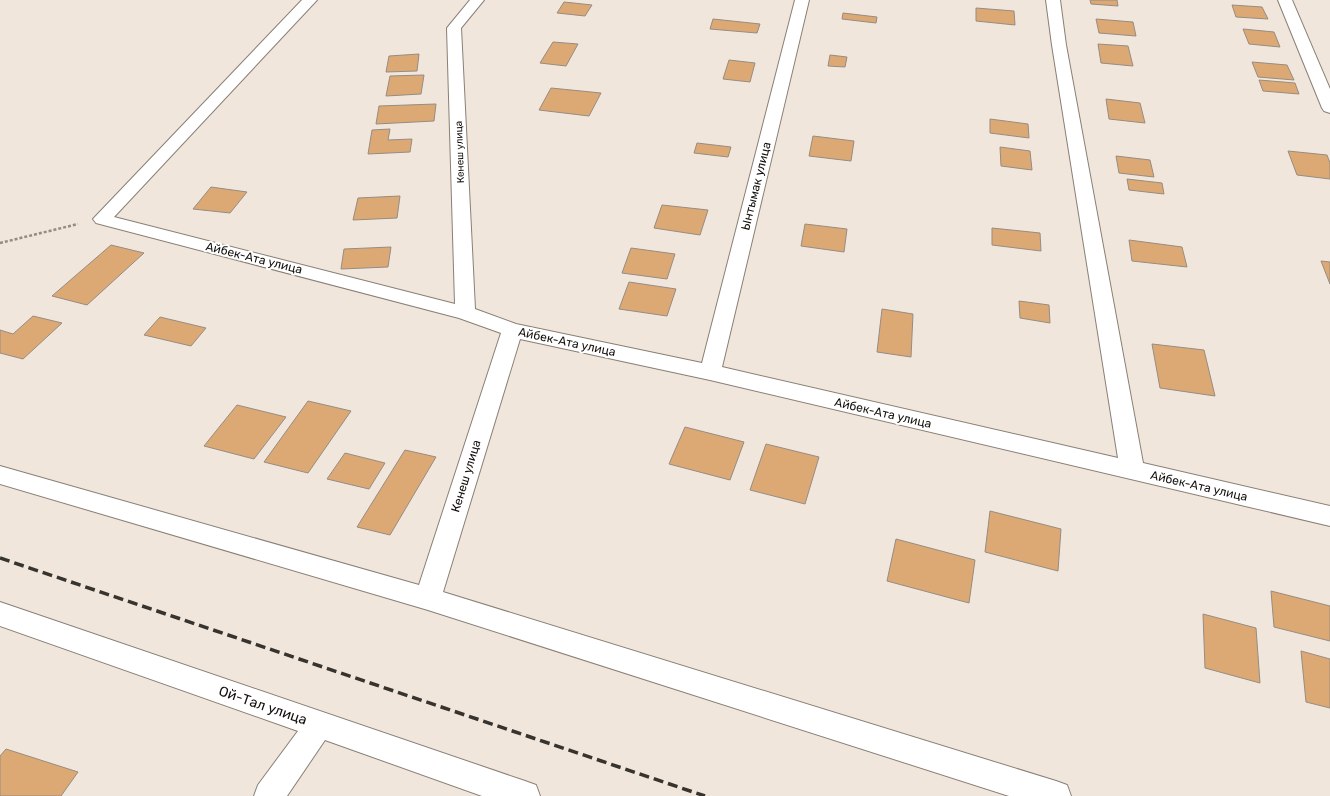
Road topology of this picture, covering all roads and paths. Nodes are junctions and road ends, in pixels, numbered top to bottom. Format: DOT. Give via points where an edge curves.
graph roads {
  1 [pos="310,0"];
  2 [pos="477,0"];
  3 [pos="802,0"];
  4 [pos="1053,0"];
  5 [pos="1285,0"];
  6 [pos="1330,108"];
  7 [pos="102,219"];
  8 [pos="0,243"];
  9 [pos="465,313"];
  10 [pos="512,330"];
  11 [pos="710,372"];
  12 [pos="1132,470"];
  13 [pos="0,475"];
  14 [pos="1330,516"];
  15 [pos="428,599"];
  16 [pos="0,614"];
  17 [pos="319,725"];
  18 [pos="269,796"];
  19 [pos="525,796"];
  20 [pos="1056,796"];
  1 -- 7 [label="street"];
  2 -- 9 [label="street, Кенеш улица" via="454,28"];
  3 -- 11 [label="street, Ынтымак улица"];
  4 -- 12 [label="street"];
  5 -- 6 [label="street"];
  7 -- 8 [label="path"];
  7 -- 9 [label="street, Айбек-Ата улица"];
  9 -- 10 [label="street, Айбек-Ата улица"];
  10 -- 11 [label="street, Айбек-Ата улица"];
  10 -- 15 [label="street, Кенеш улица"];
  11 -- 12 [label="street, Айбек-Ата улица"];
  12 -- 14 [label="street, Айбек-Ата улица"];
  13 -- 15 [label="street"];
  15 -- 20 [label="street"];
  16 -- 17 [label="street, Ой-Тал улица"];
  17 -- 18 [label="street"];
  17 -- 19 [label="street, Ой-Тал улица"];
}
